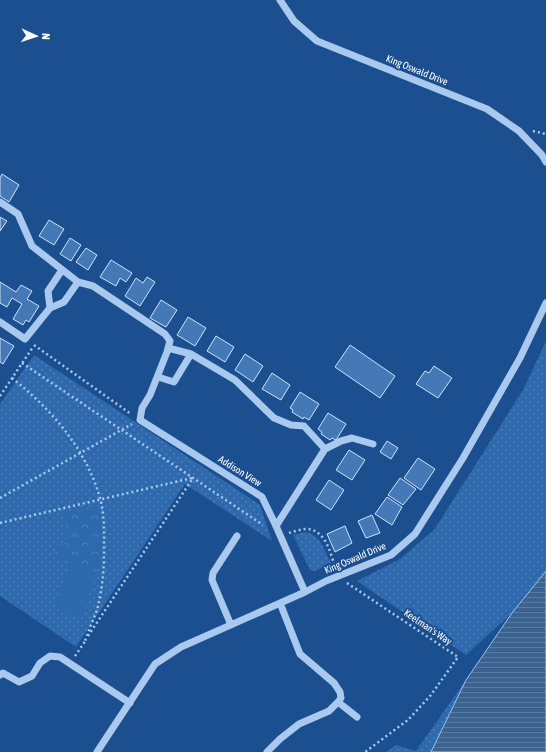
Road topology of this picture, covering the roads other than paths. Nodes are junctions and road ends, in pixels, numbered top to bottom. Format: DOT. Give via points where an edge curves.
graph roads {
  1 [pos="280,0"];
  2 [pos="546,162"];
  3 [pos="0,202"];
  4 [pos="62,270"];
  5 [pos="78,282"];
  6 [pos="546,304"];
  7 [pos="50,308"];
  8 [pos="0,322"];
  9 [pos="168,348"];
  10 [pos="191,354"];
  11 [pos="158,377"];
  12 [pos="373,444"];
  13 [pos="325,449"];
  14 [pos="276,526"];
  15 [pos="236,536"];
  16 [pos="305,592"];
  17 [pos="280,603"];
  18 [pos="231,625"];
  19 [pos="1,672"];
  20 [pos="338,702"];
  21 [pos="130,703"];
  22 [pos="357,717"];
  23 [pos="97,752"];
  24 [pos="267,752"];
  1 -- 2 [label="street, King Oswald Drive" via="294,21 317,41 487,109 519,131"];
  3 -- 4 [label="street" via="18,214 32,246"];
  4 -- 5 [label="street"];
  4 -- 7 [label="street" via="48,291"];
  5 -- 7 [label="street" via="64,302"];
  5 -- 9 [label="street" via="93,286 165,334 170,341"];
  6 -- 16 [label="street, King Oswald Drive" via="520,358 463,458 415,534 391,555 337,576"];
  7 -- 8 [label="street" via="25,339"];
  9 -- 10 [label="street"];
  9 -- 11 [label="street"];
  10 -- 11 [label="street" via="174,382"];
  10 -- 13 [label="street" via="235,380 274,418 291,425 304,426"];
  11 -- 14 [label="street, Addison View" via="142,408 140,420 262,497"];
  12 -- 13 [label="street" via="352,438"];
  13 -- 14 [label="street"];
  14 -- 16 [label="street, Addison View"];
  15 -- 18 [label="street" via="213,573 212,580"];
  16 -- 17 [label="street, King Oswald Drive"];
  17 -- 18 [label="street, King Oswald Drive"];
  17 -- 20 [label="street" via="300,654 334,683 340,692 341,698"];
  18 -- 21 [label="street, King Oswald Drive" via="181,647 155,664"];
  19 -- 21 [label="street" via="20,682 32,676 40,663 50,656 60,657"];
  20 -- 22 [label="street"];
  20 -- 24 [label="street" via="329,711 299,724"];
  21 -- 23 [label="street, King Oswald Drive"];
}
